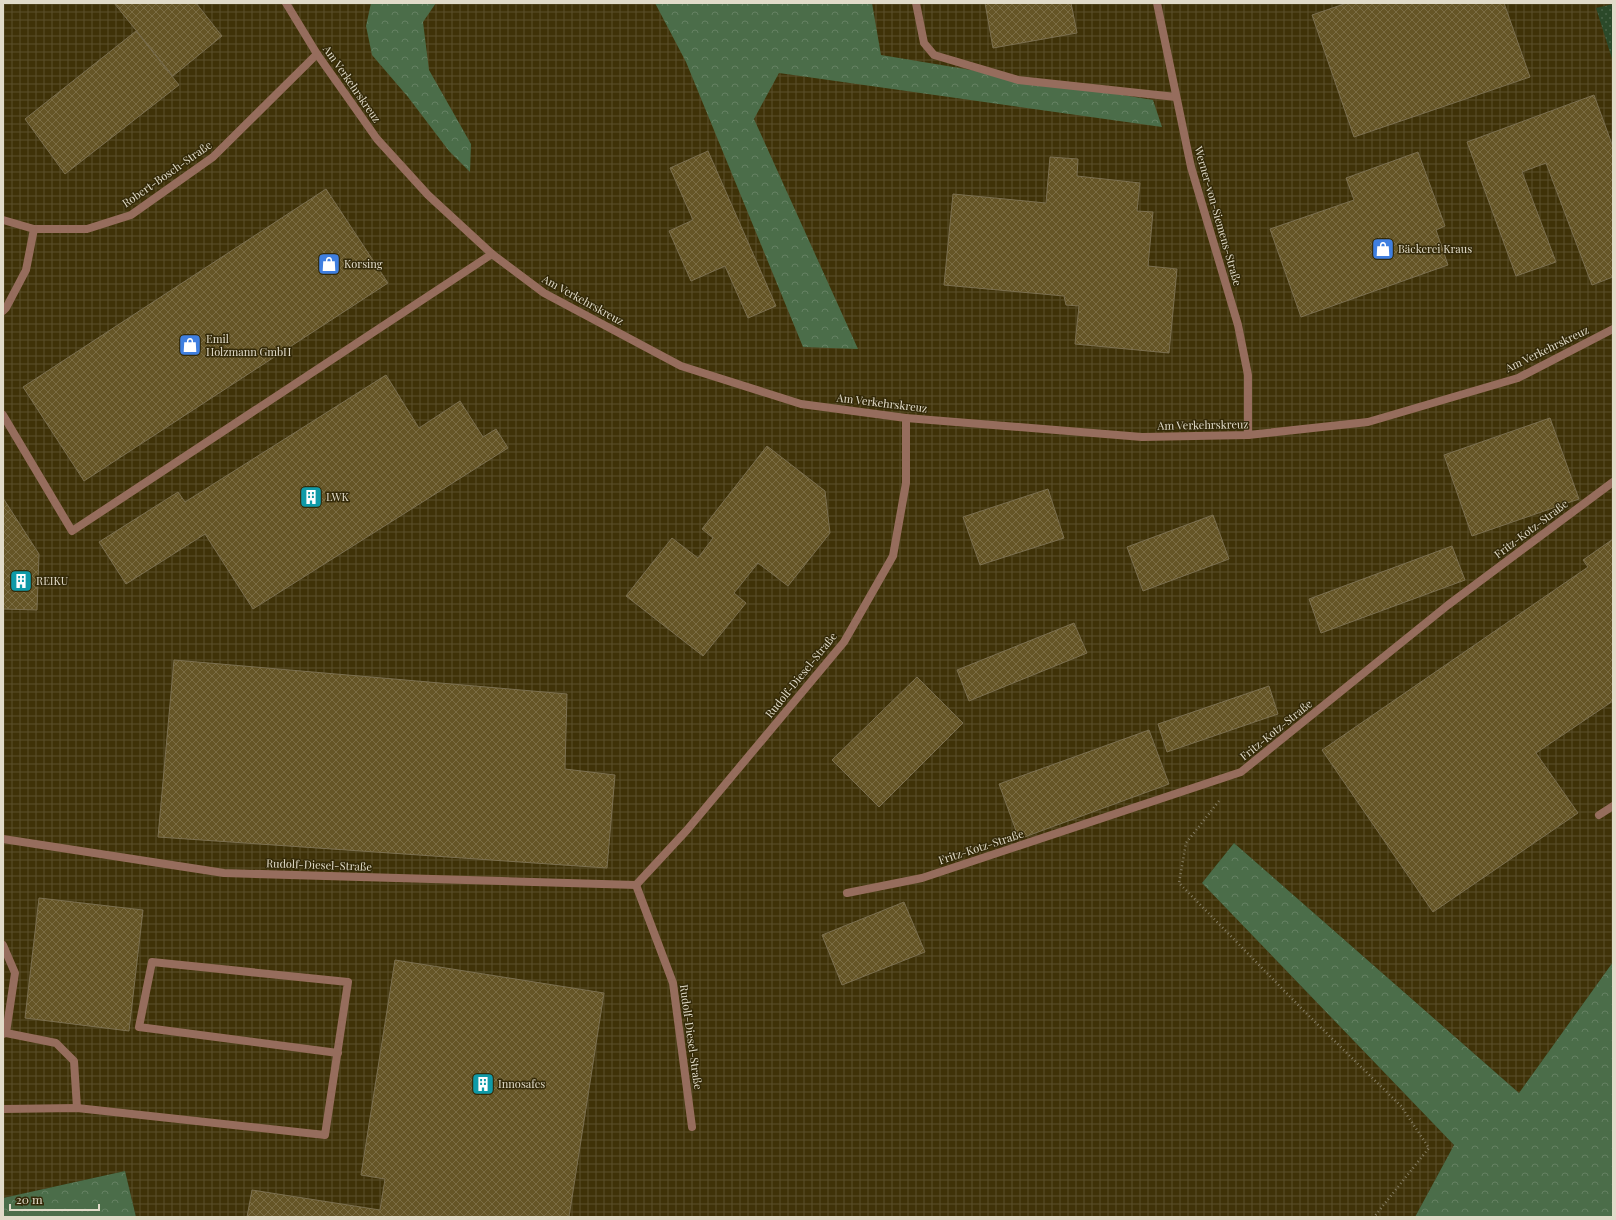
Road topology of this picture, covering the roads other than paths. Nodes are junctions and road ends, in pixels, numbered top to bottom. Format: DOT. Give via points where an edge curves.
graph roads {
  1 [pos="286,3"];
  2 [pos="916,3"];
  3 [pos="1157,3"];
  4 [pos="317,54"];
  5 [pos="1176,97"];
  6 [pos="3,220"];
  7 [pos="34,229"];
  8 [pos="492,254"];
  9 [pos="3,311"];
  10 [pos="1613,329"];
  11 [pos="3,415"];
  12 [pos="906,418"];
  13 [pos="1248,435"];
  14 [pos="1613,482"];
  15 [pos="1613,806"];
  16 [pos="1599,815"];
  17 [pos="3,839"];
  18 [pos="636,885"];
  19 [pos="847,893"];
  20 [pos="3,945"];
  21 [pos="5,1033"];
  22 [pos="338,1052"];
  23 [pos="77,1108"];
  24 [pos="3,1109"];
  25 [pos="692,1127"];
  1 -- 4 [label="street, Am Verkehrskreuz"];
  2 -- 5 [label="street" via="924,43 934,55 1018,80"];
  3 -- 5 [label="street, Werner-von-Siemens-Straße"];
  4 -- 7 [label="street, Robert-Bosch-Straße" via="213,157 131,215 87,229"];
  4 -- 8 [label="street, Am Verkehrskreuz" via="377,139 428,195"];
  5 -- 13 [label="street, Werner-von-Siemens-Straße" via="1191,167 1238,325 1248,375"];
  6 -- 7 [label="street, Robert-Bosch-Straße"];
  7 -- 9 [label="street" via="26,270"];
  8 -- 11 [label="street" via="72,531"];
  8 -- 12 [label="street, Am Verkehrskreuz" via="544,294 681,366 801,404"];
  10 -- 13 [label="street, Am Verkehrskreuz" via="1518,378 1368,422"];
  12 -- 13 [label="street, Am Verkehrskreuz" via="1142,437"];
  12 -- 18 [label="street, Rudolf-Diesel-Straße" via="906,483 893,556 844,642 687,830"];
  14 -- 19 [label="street, Fritz-Kotz-Straße" via="1448,605 1242,772 922,878"];
  15 -- 16 [label="street"];
  17 -- 18 [label="street, Rudolf-Diesel-Straße" via="224,873"];
  18 -- 25 [label="street, Rudolf-Diesel-Straße" via="674,983"];
  20 -- 21 [label="street" via="16,973"];
  21 -- 23 [label="street" via="56,1043 74,1061"];
  22 -- 22 [label="street" via="348,982 152,962 139,1027"];
  22 -- 23 [label="street" via="325,1136"];
  23 -- 24 [label="street"];
}
